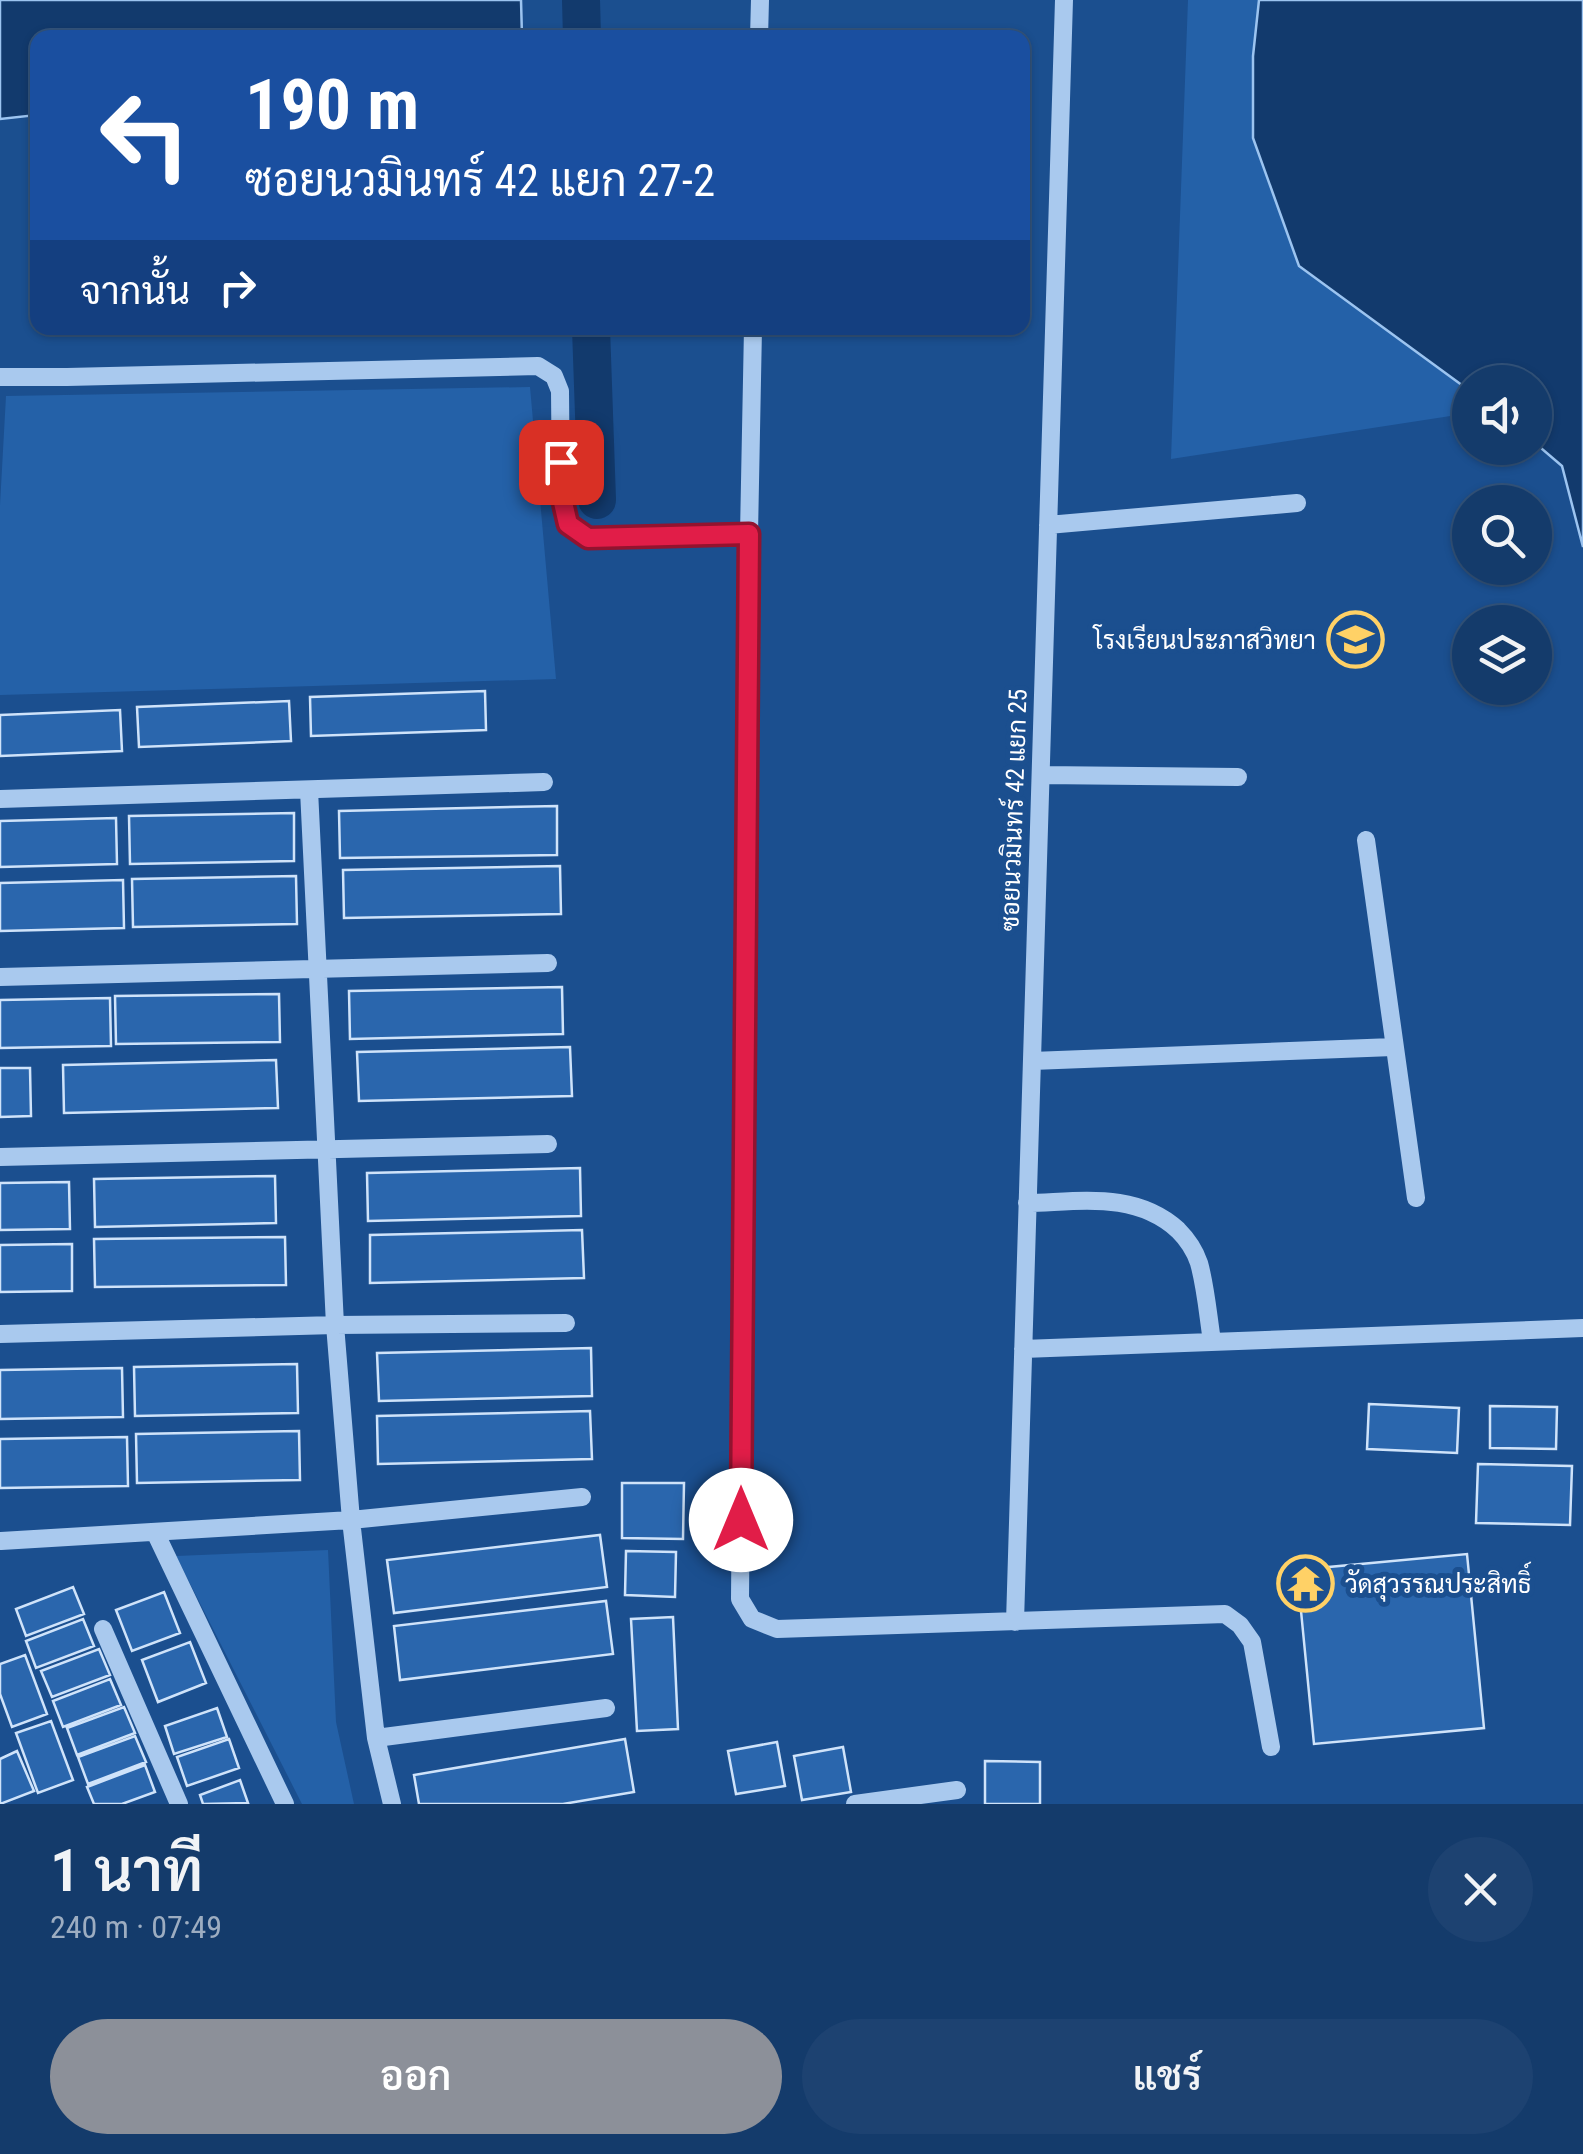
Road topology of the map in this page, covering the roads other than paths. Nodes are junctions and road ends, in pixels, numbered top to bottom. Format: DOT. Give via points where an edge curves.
graph roads {
  1 [pos="760,0"];
  2 [pos="1064,0"];
  3 [pos="759,30"];
  4 [pos="753,335"];
  5 [pos="0,376"];
  6 [pos="1296,503"];
  7 [pos="1048,525"];
  8 [pos="749,534"];
  9 [pos="1040,774"];
  10 [pos="1238,778"];
  11 [pos="544,782"];
  12 [pos="310,790"];
  13 [pos="0,799"];
  14 [pos="1366,840"];
  15 [pos="548,963"];
  16 [pos="319,969"];
  17 [pos="0,976"];
  18 [pos="1393,1047"];
  19 [pos="1032,1061"];
  20 [pos="548,1144"];
  21 [pos="327,1148"];
  22 [pos="0,1158"];
  23 [pos="1416,1198"];
  24 [pos="1027,1204"];
  25 [pos="566,1323"];
  26 [pos="336,1325"];
  27 [pos="1583,1328"];
  28 [pos="0,1334"];
  29 [pos="1212,1341"];
  30 [pos="1023,1348"];
  31 [pos="582,1497"];
  32 [pos="351,1520"];
  33 [pos="155,1532"];
  34 [pos="1,1541"];
  35 [pos="1015,1622"];
  36 [pos="103,1629"];
  37 [pos="606,1708"];
  38 [pos="376,1738"];
  39 [pos="1271,1747"];
  40 [pos="957,1790"];
  41 [pos="179,1804"];
  42 [pos="286,1804"];
  43 [pos="392,1804"];
  44 [pos="855,1804"];
  1 -- 3 [label="street"];
  2 -- 7 [label="street, ซอยนวมินทร์ 42 แยก 25"];
  4 -- 8 [label="street"];
  5 -- 8 [label="street" via="538,366 554,376 560,391 568,524 588,538"];
  6 -- 7 [label="street"];
  7 -- 9 [label="street, ซอยนวมินทร์ 42 แยก 25"];
  8 -- 35 [label="street" via="740,1599 752,1619 777,1629"];
  9 -- 10 [label="street"];
  9 -- 19 [label="street, ซอยนวมินทร์ 42 แยก 25"];
  11 -- 12 [label="street"];
  12 -- 13 [label="street"];
  12 -- 16 [label="street"];
  14 -- 18 [label="street"];
  15 -- 16 [label="street"];
  16 -- 17 [label="street"];
  16 -- 21 [label="street"];
  18 -- 19 [label="street"];
  18 -- 23 [label="street"];
  19 -- 24 [label="street, ซอยนวมินทร์ 42 แยก 25"];
  20 -- 21 [label="street"];
  21 -- 22 [label="street"];
  21 -- 26 [label="street"];
  24 -- 29 [label="street" via="1116,1202 1168,1221 1198,1260"];
  24 -- 30 [label="street, ซอยนวมินทร์ 42 แยก 25"];
  25 -- 26 [label="street"];
  26 -- 28 [label="street"];
  26 -- 32 [label="street"];
  27 -- 29 [label="street"];
  29 -- 30 [label="street"];
  30 -- 35 [label="street, ซอยนวมินทร์ 42 แยก 25"];
  31 -- 32 [label="street"];
  32 -- 33 [label="street"];
  32 -- 38 [label="street"];
  33 -- 34 [label="street"];
  33 -- 42 [label="street"];
  35 -- 39 [label="street" via="1225,1614 1252,1642"];
  36 -- 41 [label="street"];
  37 -- 38 [label="street"];
  38 -- 43 [label="street"];
  40 -- 44 [label="street"];
}
